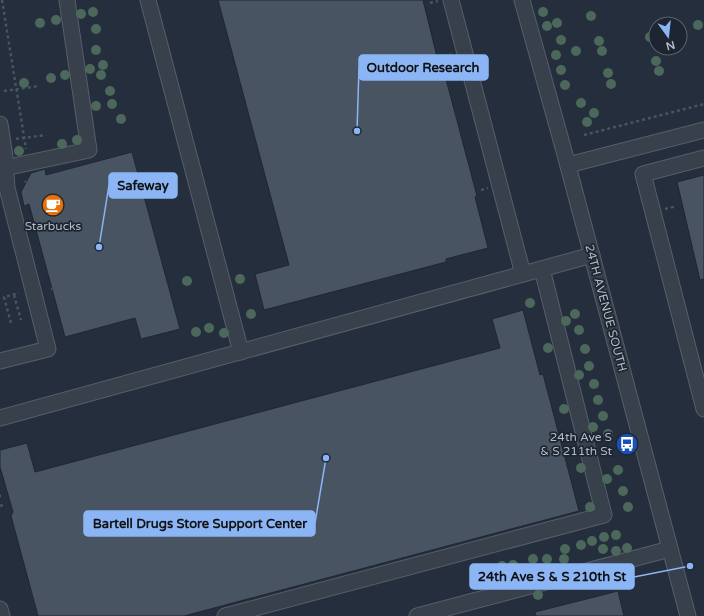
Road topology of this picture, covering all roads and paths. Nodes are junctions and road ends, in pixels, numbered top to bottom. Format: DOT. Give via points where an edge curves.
graph roads {
  1 [pos="2,0"];
  2 [pos="67,0"];
  3 [pos="148,0"];
  4 [pos="451,0"];
  5 [pos="522,0"];
  6 [pos="39,86"];
  7 [pos="17,89"];
  8 [pos="4,91"];
  9 [pos="704,104"];
  10 [pos="0,124"];
  11 [pos="704,130"];
  12 [pos="46,135"];
  13 [pos="584,135"];
  14 [pos="23,138"];
  15 [pos="27,154"];
  16 [pos="704,158"];
  17 [pos="568,165"];
  18 [pos="3,168"];
  19 [pos="672,204"];
  20 [pos="664,209"];
  21 [pos="592,255"];
  22 [pos="542,269"];
  23 [pos="523,274"];
  24 [pos="21,320"];
  25 [pos="11,323"];
  26 [pos="241,352"];
  27 [pos="0,361"];
  28 [pos="704,409"];
  29 [pos="0,418"];
  30 [pos="670,549"];
  31 [pos="225,616"];
  32 [pos="417,616"];
  33 [pos="688,616"];
  1 -- 7 [label="path"];
  2 -- 18 [label="street" via="89,150"];
  3 -- 26 [label="street"];
  4 -- 23 [label="street"];
  5 -- 17 [label="street, 24TH AVENUE SOUTH"];
  6 -- 7 [label="path"];
  7 -- 8 [label="path"];
  7 -- 14 [label="path"];
  9 -- 13 [label="path"];
  10 -- 18 [label="street"];
  11 -- 17 [label="street"];
  12 -- 14 [label="path"];
  14 -- 15 [label="path"];
  16 -- 28 [label="street" via="643,174"];
  17 -- 21 [label="street, 24TH AVENUE SOUTH"];
  18 -- 27 [label="street" via="48,349"];
  19 -- 20 [label="path" via="673,207"];
  21 -- 22 [label="street"];
  21 -- 30 [label="street, 24TH AVENUE SOUTH"];
  22 -- 23 [label="street"];
  22 -- 31 [label="street" via="604,515"];
  23 -- 26 [label="street"];
  24 -- 25 [label="path" via="14,295 4,297"];
  26 -- 29 [label="street"];
  30 -- 32 [label="street"];
  30 -- 33 [label="street, 24TH AVENUE SOUTH"];
}
